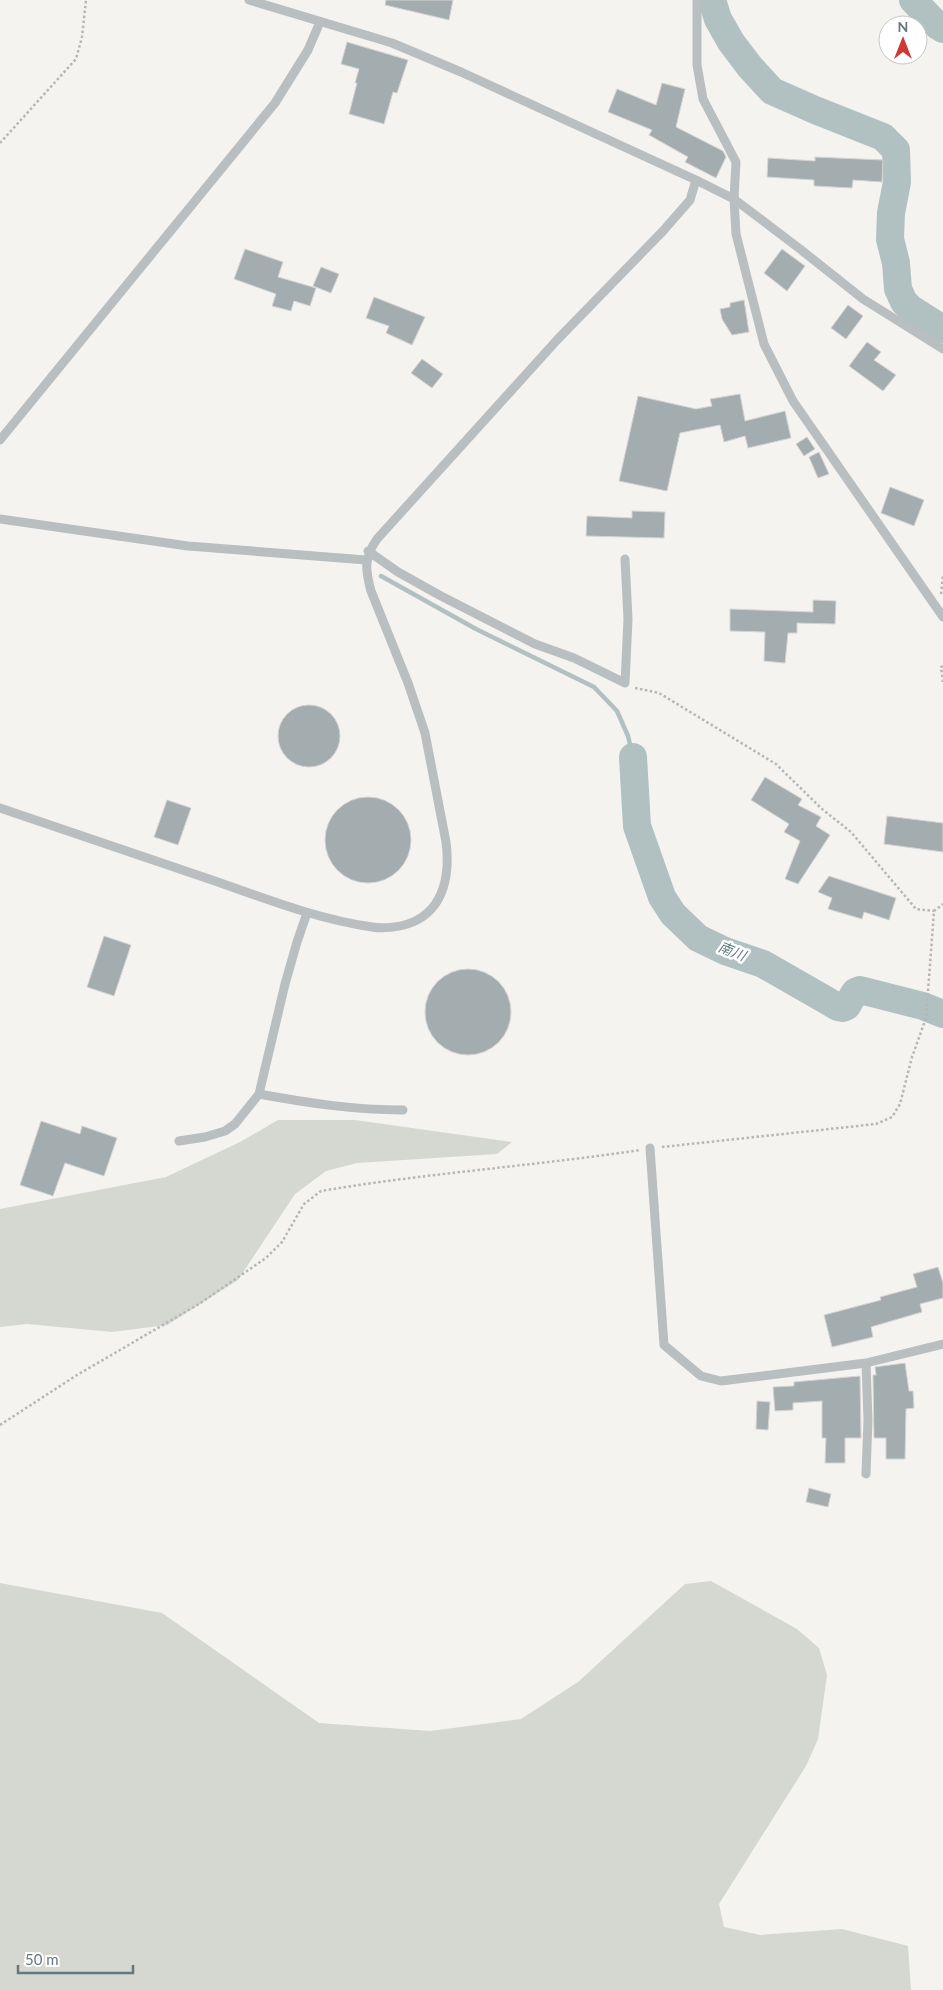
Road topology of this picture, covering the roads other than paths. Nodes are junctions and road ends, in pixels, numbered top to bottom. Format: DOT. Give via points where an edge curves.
graph roads {
  1 [pos="248,0"];
  2 [pos="697,0"];
  3 [pos="320,22"];
  4 [pos="696,180"];
  5 [pos="734,199"];
  6 [pos="943,349"];
  7 [pos="0,440"];
  8 [pos="0,519"];
  9 [pos="367,555"];
  10 [pos="624,560"];
  11 [pos="943,616"];
  12 [pos="0,808"];
  13 [pos="307,913"];
  14 [pos="260,1094"];
  15 [pos="403,1110"];
  16 [pos="179,1142"];
  17 [pos="650,1148"];
  18 [pos="943,1344"];
  19 [pos="866,1363"];
  20 [pos="866,1474"];
  1 -- 3 [label="street"];
  2 -- 5 [label="street" via="697,65 703,98 736,162"];
  3 -- 4 [label="street" via="392,43"];
  3 -- 7 [label="street" via="308,50 275,103"];
  4 -- 5 [label="street"];
  4 -- 9 [label="street" via="690,200 557,340 377,539"];
  5 -- 6 [label="street" via="862,298"];
  5 -- 11 [label="street" via="736,234 764,344 793,401"];
  8 -- 9 [label="street" via="188,546"];
  9 -- 10 [label="street" via="535,644 574,658 624,683 628,619"];
  9 -- 13 [label="street" via="367,578 371,591 425,733 448,857 444,887 428,914 412,923 374,928"];
  12 -- 13 [label="street"];
  13 -- 14 [label="street"];
  14 -- 15 [label="street" via="318,1105"];
  14 -- 16 [label="street" via="225,1131"];
  17 -- 19 [label="street" via="664,1345 701,1376 722,1381"];
  18 -- 19 [label="street"];
  19 -- 20 [label="street"];
}
